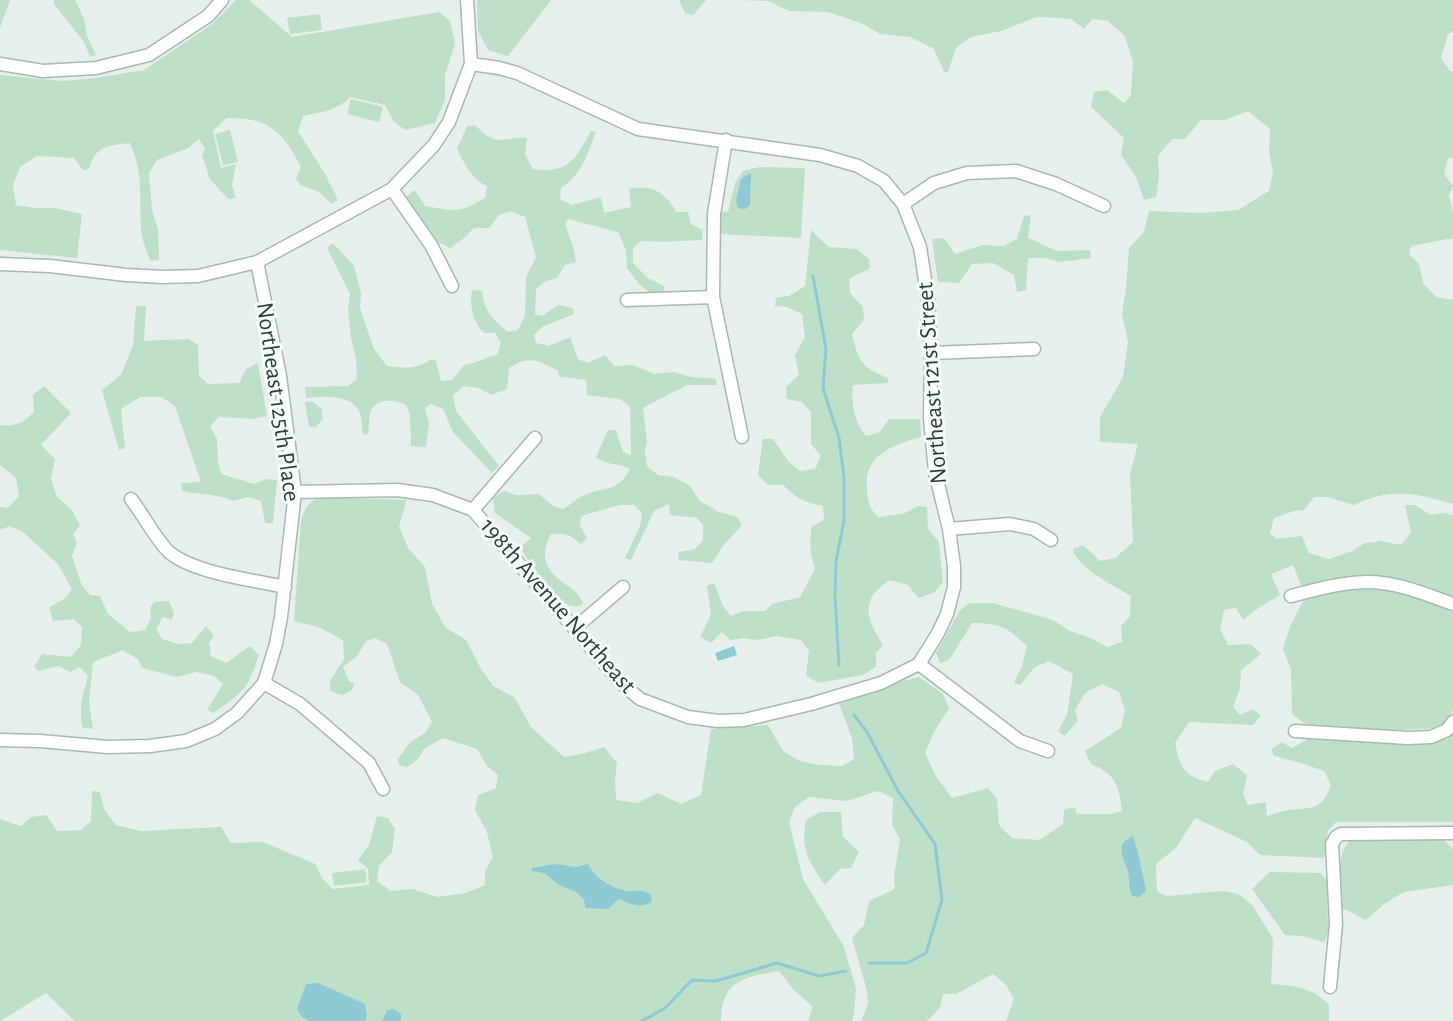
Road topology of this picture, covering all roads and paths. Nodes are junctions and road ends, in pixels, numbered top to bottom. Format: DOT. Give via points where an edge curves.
graph roads {
  1 [pos="222,0"];
  2 [pos="467,0"];
  3 [pos="0,64"];
  4 [pos="471,64"];
  5 [pos="726,140"];
  6 [pos="392,189"];
  7 [pos="903,204"];
  8 [pos="1104,206"];
  9 [pos="257,262"];
  10 [pos="0,264"];
  11 [pos="452,286"];
  12 [pos="713,297"];
  13 [pos="627,300"];
  14 [pos="1034,349"];
  15 [pos="931,353"];
  16 [pos="742,437"];
  17 [pos="536,438"];
  18 [pos="295,492"];
  19 [pos="131,499"];
  20 [pos="473,510"];
  21 [pos="949,528"];
  22 [pos="1051,540"];
  23 [pos="285,587"];
  24 [pos="623,587"];
  25 [pos="1291,597"];
  26 [pos="1453,604"];
  27 [pos="575,628"];
  28 [pos="919,664"];
  29 [pos="264,683"];
  30 [pos="1453,722"];
  31 [pos="1295,731"];
  32 [pos="0,740"];
  33 [pos="1048,751"];
  34 [pos="382,789"];
  35 [pos="1453,833"];
  36 [pos="1330,987"];
  1 -- 3 [label="street" via="208,16 149,55 96,68 43,71"];
  2 -- 4 [label="street"];
  4 -- 5 [label="street, Northeast 121st Street" via="517,73 638,129"];
  4 -- 6 [label="street" via="449,122"];
  5 -- 7 [label="street, Northeast 121st Street" via="820,155 858,166 884,181"];
  5 -- 12 [label="street" via="714,214"];
  6 -- 9 [label="street"];
  6 -- 11 [label="street" via="431,245"];
  7 -- 8 [label="street" via="934,183 967,173 1016,171"];
  7 -- 15 [label="street, Northeast 121st Street" via="920,247"];
  9 -- 10 [label="street" via="198,276 163,277"];
  9 -- 18 [label="street, Northeast 125th Place" via="280,376"];
  12 -- 13 [label="street"];
  12 -- 16 [label="street"];
  14 -- 15 [label="street"];
  15 -- 21 [label="street, Northeast 121st Street" via="930,418 935,472"];
  17 -- 20 [label="street"];
  18 -- 20 [label="street, 198th Avenue Northeast" via="397,490 434,495"];
  18 -- 23 [label="street, Northeast 125th Place"];
  19 -- 23 [label="street" via="168,551 180,559 200,568"];
  20 -- 27 [label="street, 198th Avenue Northeast"];
  21 -- 22 [label="street" via="1010,525 1034,529"];
  21 -- 28 [label="street, Northeast 121st Street" via="954,587 947,614"];
  23 -- 29 [label="street, Northeast 125th Place" via="276,644"];
  24 -- 27 [label="street"];
  25 -- 26 [label="street" via="1322,588 1381,582"];
  27 -- 28 [label="street, 198th Avenue Northeast" via="620,682 640,699 688,717 718,721 744,720 811,704 881,683"];
  28 -- 33 [label="street" via="1020,741"];
  29 -- 32 [label="street" via="237,713 215,729 186,741 108,747"];
  29 -- 34 [label="street" via="300,704 369,763"];
  30 -- 31 [label="street" via="1447,730 1431,737"];
  35 -- 36 [label="street" via="1336,837 1332,844 1336,924"];
}
